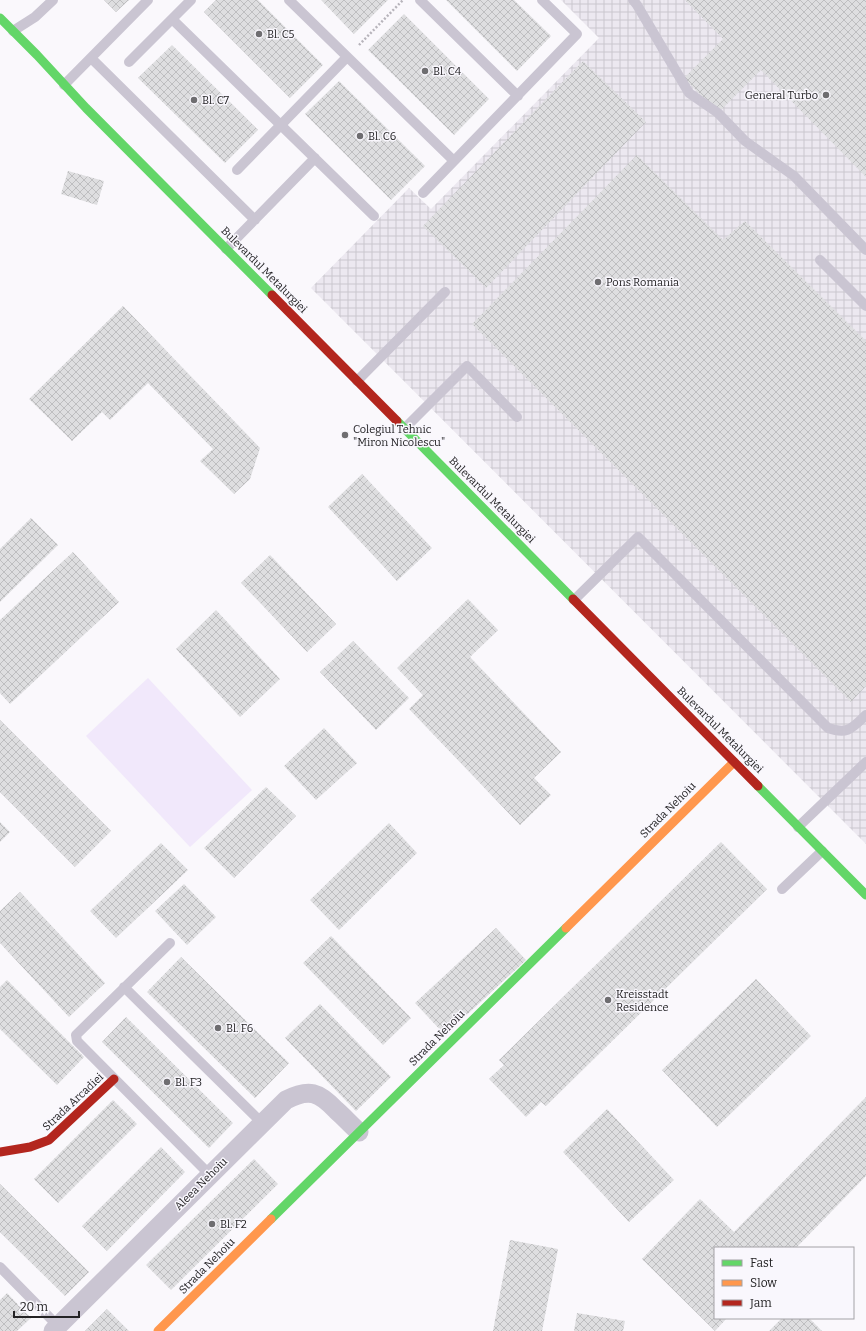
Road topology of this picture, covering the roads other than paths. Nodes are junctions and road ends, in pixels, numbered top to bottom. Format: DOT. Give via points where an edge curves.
graph roads {
  1 [pos="53,0"];
  2 [pos="148,0"];
  3 [pos="190,0"];
  4 [pos="288,0"];
  5 [pos="420,0"];
  6 [pos="542,0"];
  7 [pos="633,0"];
  8 [pos="0,18"];
  9 [pos="172,19"];
  10 [pos="13,31"];
  11 [pos="347,57"];
  12 [pos="91,58"];
  13 [pos="129,62"];
  14 [pos="64,85"];
  15 [pos="518,96"];
  16 [pos="281,125"];
  17 [pos="315,158"];
  18 [pos="454,161"];
  19 [pos="236,170"];
  20 [pos="423,193"];
  21 [pos="374,216"];
  22 [pos="255,220"];
  23 [pos="226,249"];
  24 [pos="866,250"];
  25 [pos="820,260"];
  26 [pos="445,292"];
  27 [pos="866,306"];
  28 [pos="357,381"];
  29 [pos="517,417"];
  30 [pos="404,429"];
  31 [pos="574,600"];
  32 [pos="866,715"];
  33 [pos="734,762"];
  34 [pos="864,767"];
  35 [pos="798,827"];
  36 [pos="822,851"];
  37 [pos="782,889"];
  38 [pos="866,895"];
  39 [pos="170,943"];
  40 [pos="124,987"];
  41 [pos="114,1079"];
  42 [pos="263,1124"];
  43 [pos="359,1132"];
  44 [pos="0,1152"];
  45 [pos="210,1175"];
  46 [pos="0,1267"];
  47 [pos="56,1328"];
  48 [pos="158,1331"];
  1 -- 10 [label="lane" via="35,17"];
  2 -- 12 [label="lane"];
  3 -- 9 [label="lane"];
  4 -- 11 [label="lane"];
  5 -- 15 [label="lane"];
  6 -- 15 [label="lane" via="578,34"];
  7 -- 24 [label="lane" via="689,93 718,113 745,142 794,176"];
  8 -- 10 [label="main road, Bulevardul Metalurgiei"];
  9 -- 13 [label="lane"];
  9 -- 16 [label="lane"];
  10 -- 14 [label="main road, Bulevardul Metalurgiei"];
  11 -- 16 [label="lane"];
  11 -- 18 [label="lane"];
  12 -- 14 [label="lane"];
  12 -- 22 [label="lane"];
  14 -- 23 [label="main road, Bulevardul Metalurgiei"];
  15 -- 18 [label="lane"];
  16 -- 17 [label="lane"];
  16 -- 19 [label="lane"];
  17 -- 21 [label="lane"];
  17 -- 22 [label="lane"];
  18 -- 20 [label="lane"];
  22 -- 23 [label="lane"];
  23 -- 28 [label="main road, Bulevardul Metalurgiei"];
  25 -- 27 [label="lane"];
  26 -- 28 [label="lane"];
  28 -- 30 [label="main road, Bulevardul Metalurgiei"];
  29 -- 30 [label="lane" via="467,366"];
  30 -- 31 [label="main road, Bulevardul Metalurgiei"];
  31 -- 32 [label="lane" via="638,537 828,728 846,731"];
  31 -- 33 [label="main road, Bulevardul Metalurgiei"];
  33 -- 35 [label="main road, Bulevardul Metalurgiei"];
  33 -- 43 [label="main road, Strada Nehoiu"];
  34 -- 35 [label="lane"];
  35 -- 36 [label="main road, Bulevardul Metalurgiei"];
  36 -- 37 [label="lane"];
  36 -- 38 [label="main road, Bulevardul Metalurgiei"];
  39 -- 40 [label="lane"];
  40 -- 41 [label="lane" via="76,1035 77,1041"];
  40 -- 42 [label="lane"];
  41 -- 44 [label="main road, Strada Arcadiei" via="49,1140 30,1147"];
  41 -- 45 [label="lane"];
  42 -- 43 [label="street, Aleea Nehoiu" via="286,1100 294,1096 315,1094 324,1098"];
  42 -- 45 [label="street, Aleea Nehoiu"];
  43 -- 48 [label="main road, Strada Nehoiu"];
  45 -- 47 [label="street, Aleea Nehoiu"];
  46 -- 47 [label="lane"];
}
